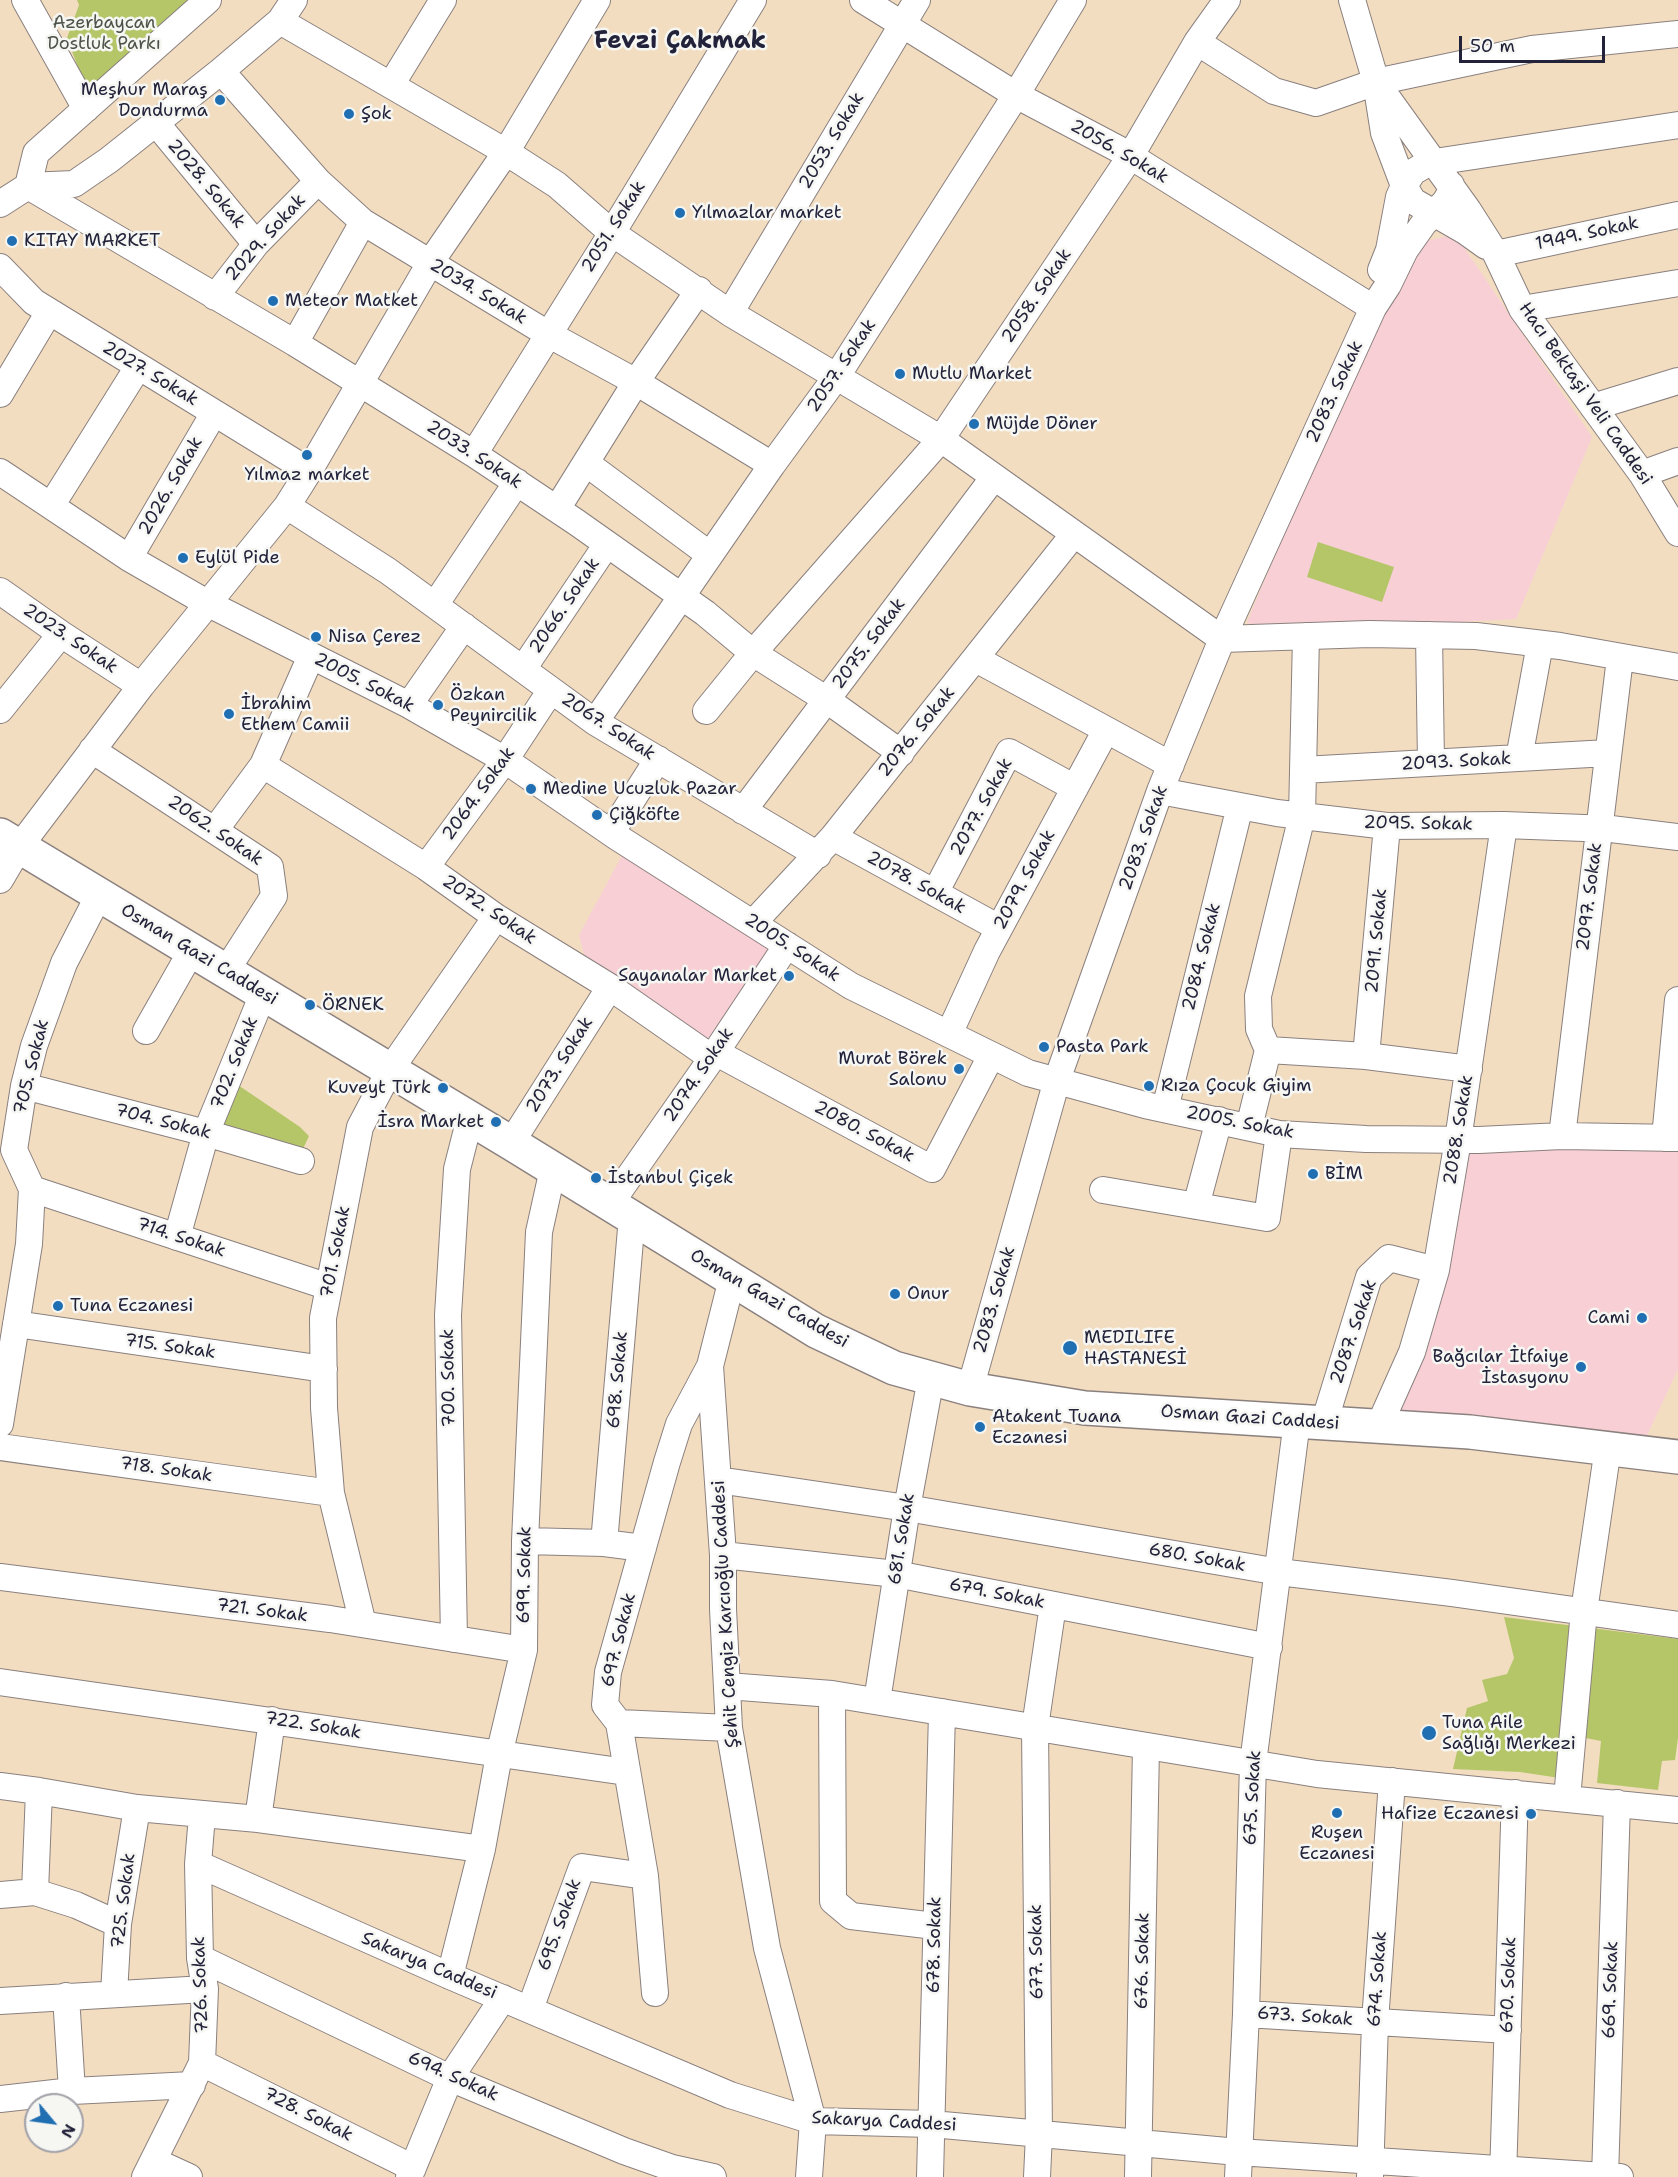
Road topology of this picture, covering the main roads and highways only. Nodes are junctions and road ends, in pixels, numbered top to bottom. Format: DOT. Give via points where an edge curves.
graph roads {
  1 [pos="10,841"];
  2 [pos="1678,1456"];
  1 -- 2 [label="main road, Osman Gazi Caddesi" via="816,1331 894,1368 970,1389 1085,1408 1470,1432"];
}
